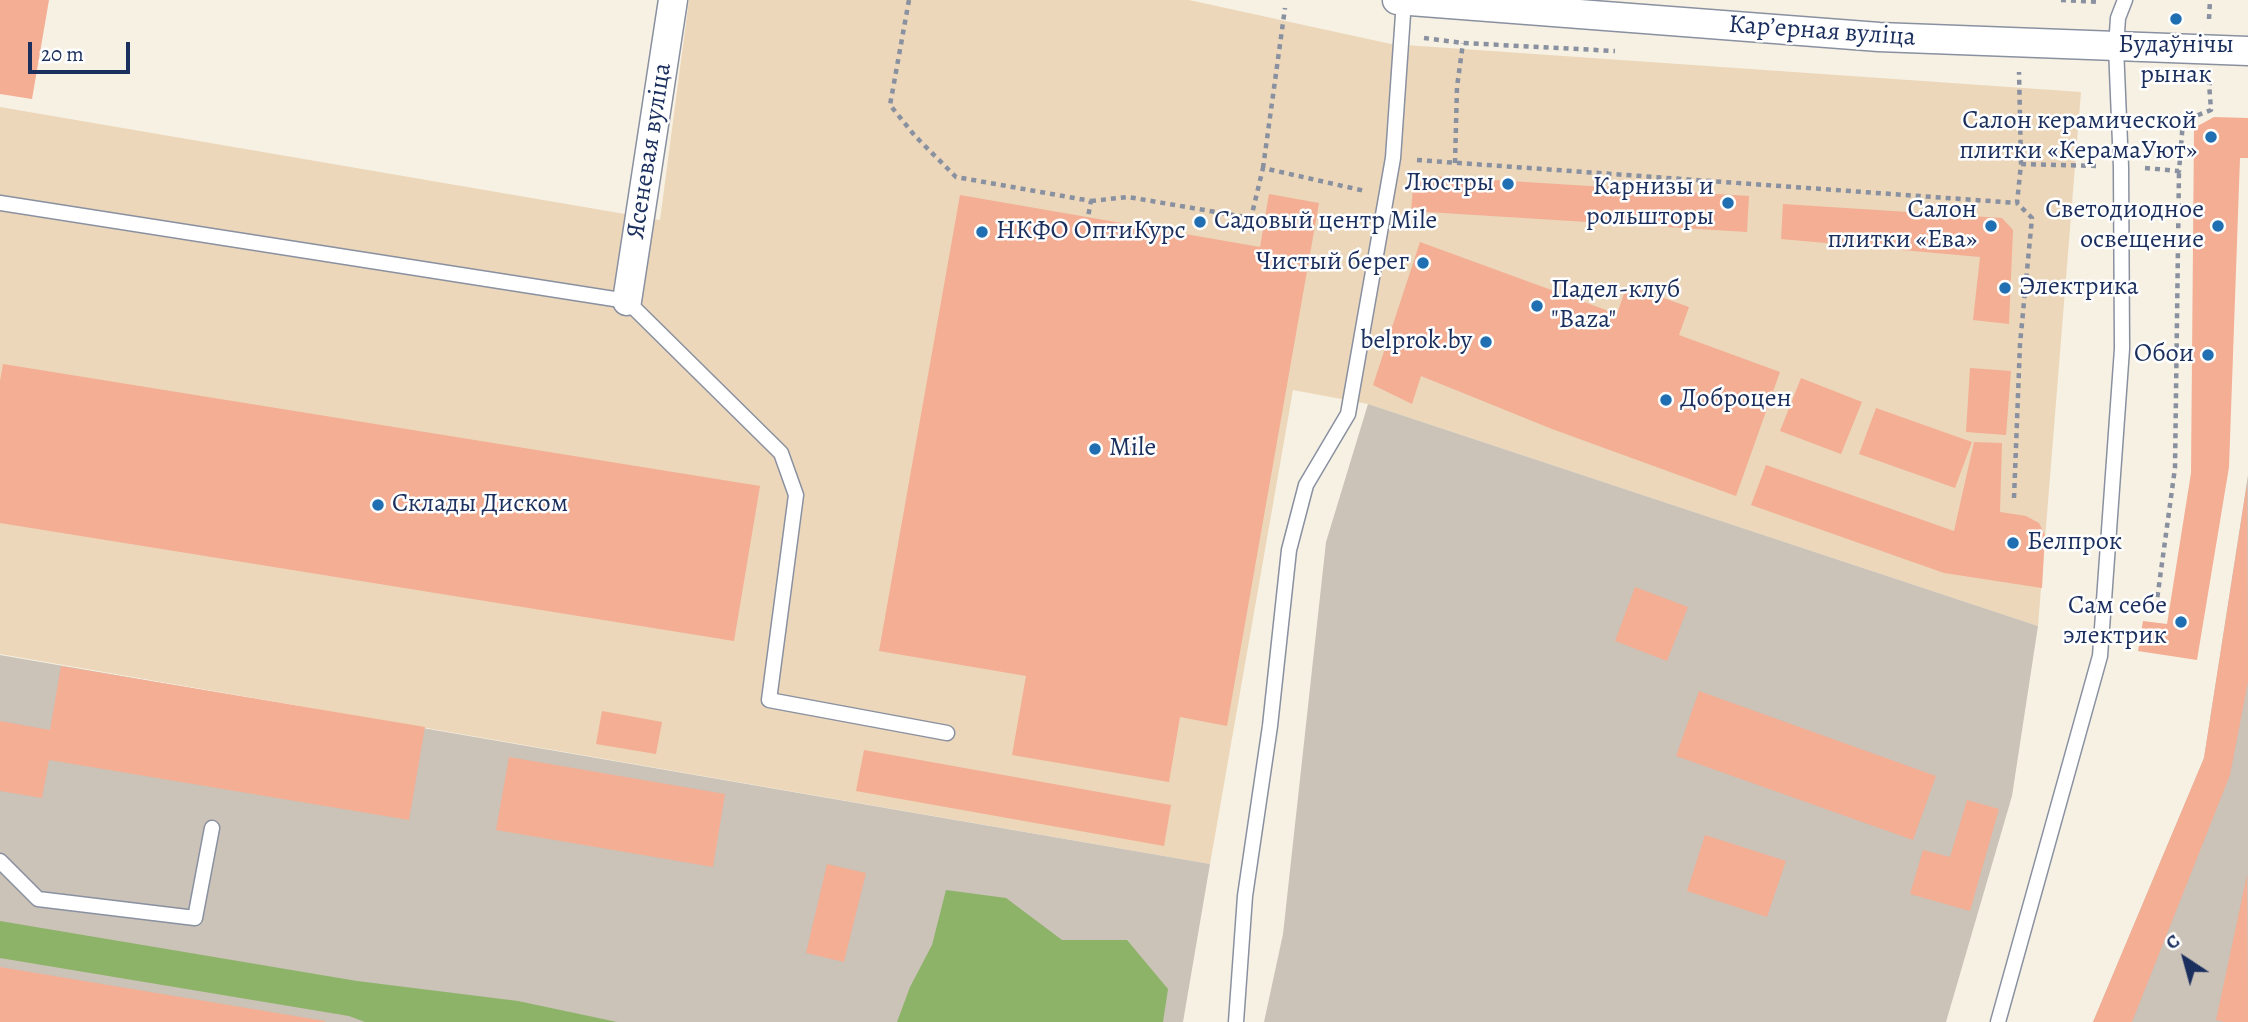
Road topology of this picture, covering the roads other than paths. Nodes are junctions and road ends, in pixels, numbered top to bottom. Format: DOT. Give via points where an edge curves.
graph roads {
  1 [pos="673,0"];
  2 [pos="1401,0"];
  3 [pos="2124,2"];
  4 [pos="2116,47"];
  5 [pos="2248,51"];
  6 [pos="0,203"];
  7 [pos="627,301"];
  8 [pos="947,733"];
  9 [pos="212,828"];
  10 [pos="0,861"];
  11 [pos="1236,1022"];
  12 [pos="1998,1022"];
  1 -- 7 [label="street, Ясеневая вуліца"];
  2 -- 4 [label="street, Карʼерная вуліца" via="1879,37"];
  2 -- 11 [label="lane" via="1393,158 1348,414 1306,485 1289,550 1245,896"];
  3 -- 4 [label="lane"];
  4 -- 5 [label="street, Карʼерная вуліца"];
  4 -- 12 [label="lane" via="2122,349 2100,656"];
  6 -- 7 [label="lane"];
  7 -- 8 [label="lane" via="782,453 796,495 769,700"];
  9 -- 10 [label="lane" via="195,918 38,899"];
}
